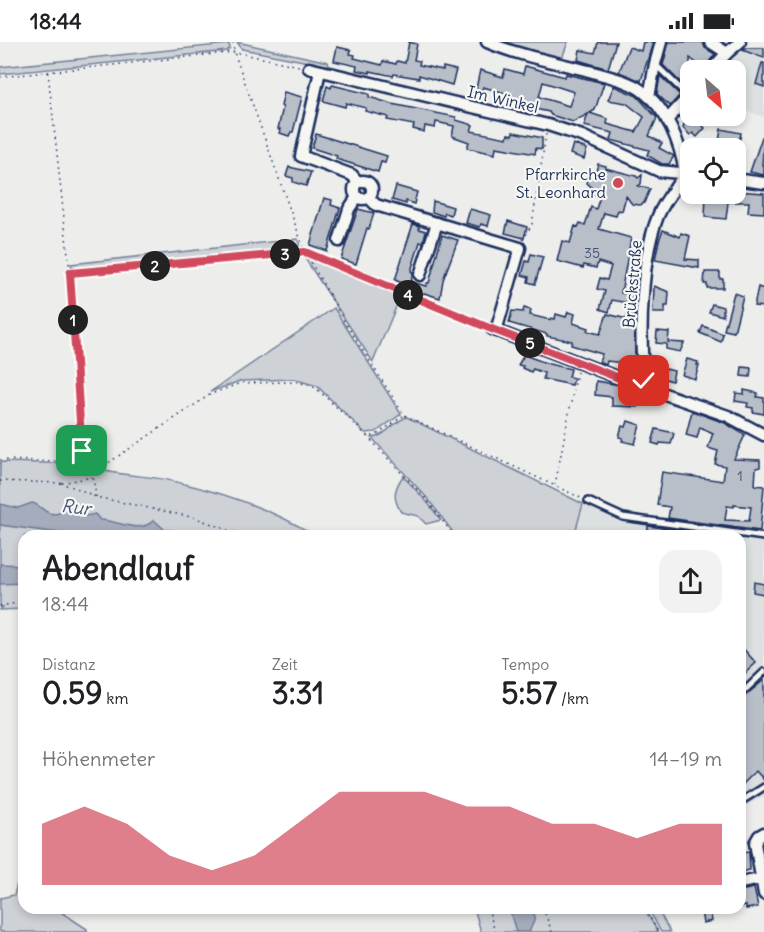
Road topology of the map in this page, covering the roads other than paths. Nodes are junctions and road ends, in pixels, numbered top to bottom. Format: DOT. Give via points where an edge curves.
graph roads {
  1 [pos="488,42"];
  2 [pos="661,42"];
  3 [pos="710,42"];
  4 [pos="740,42"];
  5 [pos="727,52"];
  6 [pos="720,60"];
  7 [pos="655,64"];
  8 [pos="680,88"];
  9 [pos="649,97"];
  10 [pos="680,106"];
  11 [pos="667,120"];
  12 [pos="680,148"];
  13 [pos="680,173"];
  14 [pos="746,181"];
  15 [pos="358,182"];
  16 [pos="764,183"];
  17 [pos="680,185"];
  18 [pos="357,196"];
  19 [pos="369,198"];
  20 [pos="437,223"];
  21 [pos="339,241"];
  22 [pos="420,275"];
  23 [pos="644,381"];
  24 [pos="764,435"];
  25 [pos="588,501"];
  26 [pos="715,530"];
  27 [pos="746,534"];
  28 [pos="764,537"];
  29 [pos="764,672"];
  30 [pos="746,690"];
  31 [pos="764,787"];
  32 [pos="746,798"];
  33 [pos="764,833"];
  34 [pos="761,879"];
  35 [pos="746,882"];
  36 [pos="764,894"];
  1 -- 9 [label="street" via="625,82"];
  2 -- 7 [label="street"];
  3 -- 5 [label="street"];
  4 -- 5 [label="street"];
  5 -- 6 [label="street"];
  7 -- 8 [label="lane"];
  7 -- 9 [label="street"];
  9 -- 11 [label="street"];
  10 -- 11 [label="street"];
  11 -- 12 [label="street"];
  13 -- 15 [label="street, Im Winkel" via="659,171 548,125 314,69 301,156 352,175"];
  14 -- 16 [label="street"];
  15 -- 18 [label="street" via="354,190"];
  15 -- 19 [label="street" via="367,181 372,186"];
  17 -- 23 [label="street, Brückstraße" via="658,214 648,247"];
  18 -- 19 [label="street"];
  18 -- 21 [label="street"];
  19 -- 20 [label="street" via="376,205"];
  20 -- 22 [label="street"];
  20 -- 23 [label="street" via="519,248 493,329 619,378"];
  23 -- 24 [label="street" via="653,390 728,416"];
  25 -- 26 [label="lane" via="623,517"];
  27 -- 28 [label="lane"];
  29 -- 30 [label="lane"];
  31 -- 32 [label="lane"];
  33 -- 34 [label="street" via="755,843"];
  34 -- 35 [label="street"];
  34 -- 36 [label="street"];
}
